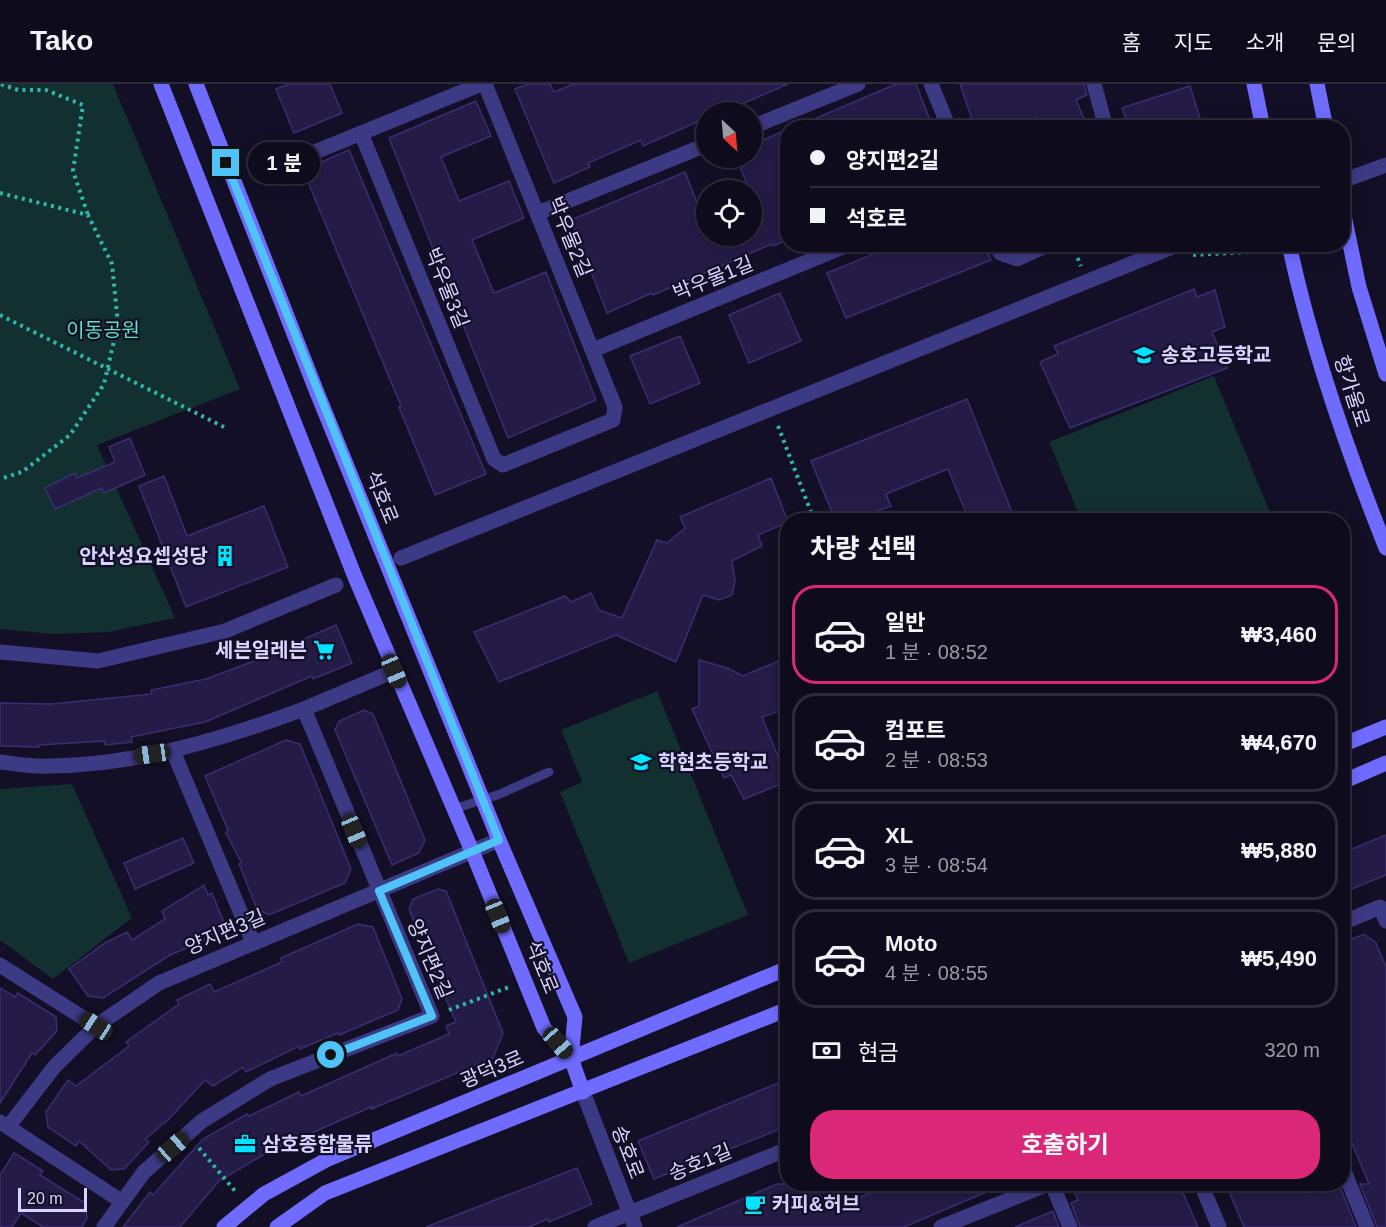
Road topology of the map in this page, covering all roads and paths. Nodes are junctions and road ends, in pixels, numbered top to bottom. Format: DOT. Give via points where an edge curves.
graph roads {
  1 [pos="1,84"];
  2 [pos="161,84"];
  3 [pos="196,84"];
  4 [pos="483,84"];
  5 [pos="858,84"];
  6 [pos="931,84"];
  7 [pos="1094,84"];
  8 [pos="1254,84"];
  9 [pos="1317,84"];
  10 [pos="946,120"];
  11 [pos="1104,120"];
  12 [pos="1261,120"];
  13 [pos="1324,120"];
  14 [pos="762,123"];
  15 [pos="361,133"];
  16 [pos="696,149"];
  17 [pos="1386,165"];
  18 [pos="271,170"];
  19 [pos="1350,178"];
  20 [pos="0,193"];
  21 [pos="538,213"];
  22 [pos="88,215"];
  23 [pos="1350,244"];
  24 [pos="831,252"];
  25 [pos="1004,252"];
  26 [pos="1032,252"];
  27 [pos="1175,252"];
  28 [pos="1290,252"];
  29 [pos="0,315"];
  30 [pos="593,350"];
  31 [pos="107,369"];
  32 [pos="1386,374"];
  33 [pos="615,407"];
  34 [pos="771,409"];
  35 [pos="224,427"];
  36 [pos="0,479"];
  37 [pos="811,513"];
  38 [pos="1386,548"];
  39 [pos="401,558"];
  40 [pos="336,585"];
  41 [pos="0,652"];
  42 [pos="394,671"];
  43 [pos="304,709"];
  44 [pos="1386,727"];
  45 [pos="1350,742"];
  46 [pos="173,751"];
  47 [pos="0,762"];
  48 [pos="1386,763"];
  49 [pos="549,772"];
  50 [pos="1350,779"];
  51 [pos="483,800"];
  52 [pos="454,809"];
  53 [pos="499,840"];
  54 [pos="472,851"];
  55 [pos="379,891"];
  56 [pos="1350,920"];
  57 [pos="1386,921"];
  58 [pos="253,942"];
  59 [pos="0,965"];
  60 [pos="780,971"];
  61 [pos="524,980"];
  62 [pos="780,1012"];
  63 [pos="432,1016"];
  64 [pos="96,1026"];
  65 [pos="571,1058"];
  66 [pos="583,1092"];
  67 [pos="4,1124"];
  68 [pos="187,1134"];
  69 [pos="780,1153"];
  70 [pos="1350,1186"];
  71 [pos="235,1191"];
  72 [pos="1032,1191"];
  73 [pos="1053,1191"];
  74 [pos="1204,1191"];
  75 [pos="121,1201"];
  76 [pos="632,1220"];
  77 [pos="104,1227"];
  78 [pos="224,1227"];
  79 [pos="277,1227"];
  80 [pos="595,1227"];
  81 [pos="941,1227"];
  82 [pos="1070,1227"];
  83 [pos="1219,1227"];
  84 [pos="1367,1227"];
  1 -- 22 [label="path" via="18,90 46,90 83,105 73,171"];
  2 -- 42 [label="main road, 석호로"];
  3 -- 51 [label="main road, 석호로"];
  4 -- 15 [label="street"];
  4 -- 21 [label="street, 박우물2길"];
  5 -- 14 [label="street"];
  6 -- 10 [label="street"];
  7 -- 11 [label="street"];
  8 -- 12 [label="main road"];
  9 -- 13 [label="main road"];
  15 -- 18 [label="street"];
  15 -- 33 [label="street, 박우물3길" via="494,459 503,465 613,420"];
  16 -- 21 [label="street"];
  17 -- 19 [label="street"];
  20 -- 22 [label="path"];
  21 -- 30 [label="street, 박우물2길"];
  22 -- 31 [label="path" via="112,264 118,324"];
  23 -- 32 [label="main road, 항가울로"];
  24 -- 30 [label="street, 박우물1길"];
  25 -- 26 [label="street" via="1017,259"];
  27 -- 34 [label="street"];
  28 -- 38 [label="main road, 항가울로" via="1300,299"];
  29 -- 31 [label="path"];
  30 -- 33 [label="street, 박우물2길"];
  31 -- 35 [label="path"];
  31 -- 36 [label="path" via="104,384 70,435 22,472"];
  34 -- 37 [label="path"];
  34 -- 39 [label="street"];
  40 -- 41 [label="street" via="225,631 98,661"];
  42 -- 43 [label="street"];
  42 -- 52 [label="main road, 석호로"];
  43 -- 46 [label="street"];
  43 -- 55 [label="street, 양지편2길"];
  44 -- 45 [label="main road"];
  46 -- 47 [label="street" via="50,766"];
  46 -- 58 [label="street"];
  48 -- 50 [label="main road"];
  49 -- 51 [label="lane"];
  51 -- 52 [label="lane"];
  51 -- 53 [label="main road, 석호로"];
  52 -- 54 [label="main road, 석호로"];
  53 -- 54 [label="street, 양지편3길"];
  53 -- 65 [label="main road, 석호로" via="575,1017"];
  54 -- 55 [label="street, 양지편3길"];
  54 -- 61 [label="main road, 석호로"];
  55 -- 58 [label="street, 양지편3길"];
  55 -- 63 [label="street, 양지편2길"];
  56 -- 57 [label="street" via="1380,907"];
  58 -- 64 [label="street, 양지편3길" via="159,983"];
  59 -- 64 [label="street"];
  60 -- 65 [label="main road, 광덕3로"];
  61 -- 63 [label="path"];
  61 -- 65 [label="main road, 석호로" via="544,1028"];
  62 -- 66 [label="main road"];
  63 -- 68 [label="street, 양지편2길" via="270,1079"];
  64 -- 67 [label="street, 양지편3길"];
  65 -- 66 [label="main road, 석호로"];
  65 -- 78 [label="main road, 광덕3로" via="328,1159 264,1194"];
  66 -- 76 [label="street, 송호로"];
  66 -- 79 [label="main road" via="325,1193"];
  67 -- 75 [label="street"];
  68 -- 71 [label="path"];
  68 -- 75 [label="street, 양지편2길" via="144,1172"];
  69 -- 76 [label="street, 송호1길"];
  70 -- 84 [label="street"];
  72 -- 81 [label="street"];
  73 -- 82 [label="street"];
  74 -- 83 [label="street"];
  75 -- 77 [label="street, 양지편2길"];
  76 -- 80 [label="street, 송호1길"];
}
